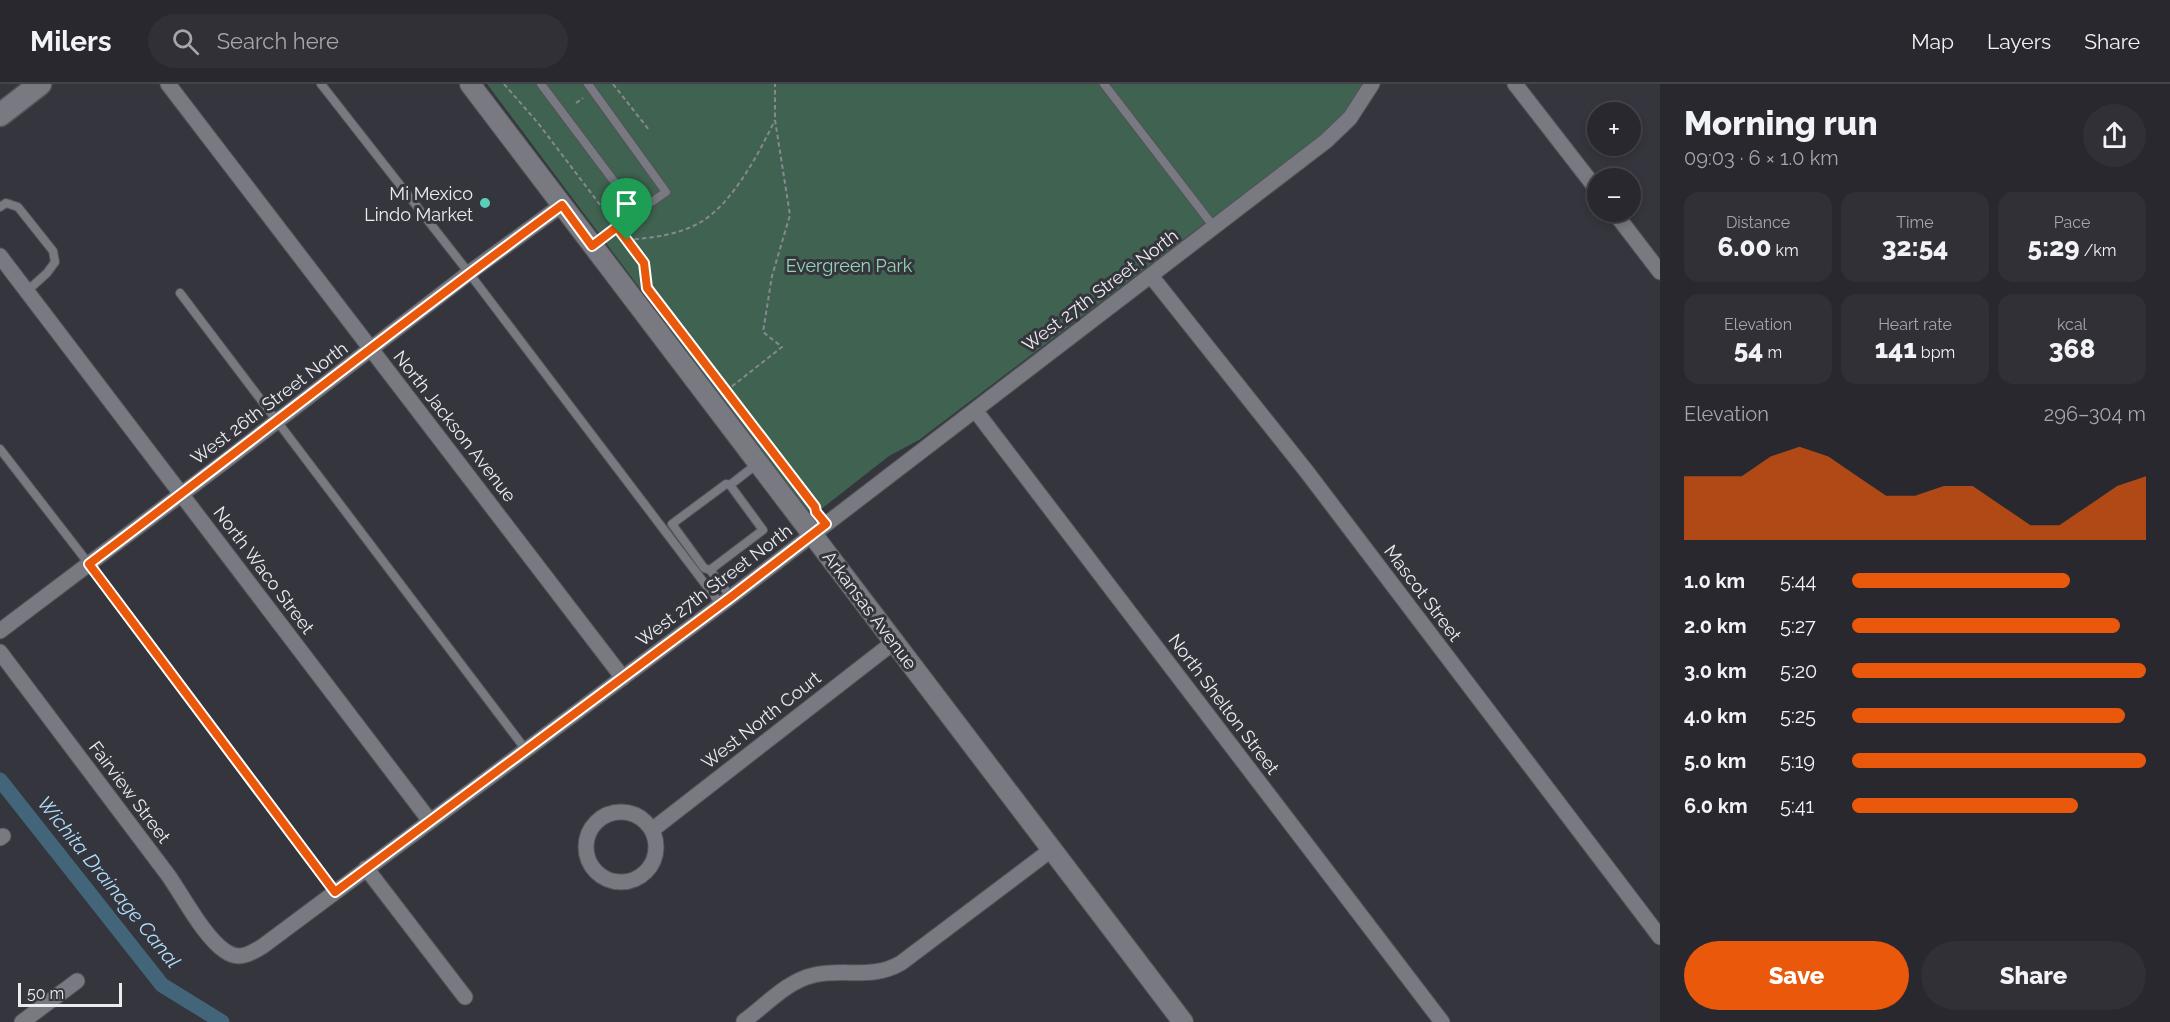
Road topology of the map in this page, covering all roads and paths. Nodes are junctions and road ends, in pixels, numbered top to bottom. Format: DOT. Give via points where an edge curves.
graph roads {
  1 [pos="40,84"];
  2 [pos="168,84"];
  3 [pos="321,84"];
  4 [pos="470,84"];
  5 [pos="504,84"];
  6 [pos="541,84"];
  7 [pos="588,84"];
  8 [pos="613,84"];
  9 [pos="775,84"];
  10 [pos="1104,84"];
  11 [pos="1372,84"];
  12 [pos="1515,84"];
  13 [pos="0,114"];
  14 [pos="775,120"];
  15 [pos="649,130"];
  16 [pos="1587,176"];
  17 [pos="3,205"];
  18 [pos="562,205"];
  19 [pos="637,212"];
  20 [pos="1622,222"];
  21 [pos="617,227"];
  22 [pos="1214,227"];
  23 [pos="627,240"];
  24 [pos="592,246"];
  25 [pos="0,256"];
  26 [pos="1660,272"];
  27 [pos="469,273"];
  28 [pos="1151,276"];
  29 [pos="647,288"];
  30 [pos="27,291"];
  31 [pos="180,293"];
  32 [pos="683,334"];
  33 [pos="371,349"];
  34 [pos="726,391"];
  35 [pos="975,410"];
  36 [pos="277,422"];
  37 [pos="0,449"];
  38 [pos="758,463"];
  39 [pos="730,485"];
  40 [pos="182,494"];
  41 [pos="819,529"];
  42 [pos="89,564"];
  43 [pos="710,570"];
  44 [pos="726,601"];
  45 [pos="0,631"];
  46 [pos="894,642"];
  47 [pos="0,652"];
  48 [pos="623,678"];
  49 [pos="526,750"];
  50 [pos="430,821"];
  51 [pos="652,830"];
  52 [pos="1051,850"];
  53 [pos="366,868"];
  54 [pos="335,892"];
  55 [pos="1660,937"];
  56 [pos="230,954"];
  57 [pos="77,981"];
  58 [pos="465,997"];
  59 [pos="744,1021"];
  60 [pos="21,1022"];
  61 [pos="1183,1022"];
  62 [pos="1442,1022"];
  1 -- 13 [label="main road"];
  2 -- 33 [label="street, North Jackson Avenue"];
  3 -- 27 [label="lane"];
  4 -- 18 [label="street, Arkansas Avenue"];
  5 -- 21 [label="path"];
  6 -- 19 [label="lane"];
  7 -- 19 [label="lane" via="666,192"];
  8 -- 15 [label="path"];
  9 -- 14 [label="path"];
  10 -- 22 [label="lane"];
  11 -- 22 [label="street, West 27th Street North" via="1350,117 1326,141"];
  12 -- 16 [label="street"];
  14 -- 23 [label="path" via="742,178 721,205 700,223 671,234"];
  14 -- 34 [label="path" via="790,215 772,276 764,332 782,347"];
  17 -- 30 [label="lane" via="18,207 53,251 56,262"];
  18 -- 24 [label="street, Arkansas Avenue"];
  18 -- 27 [label="street, West 26th Street North"];
  19 -- 21 [label="lane"];
  20 -- 26 [label="street"];
  21 -- 23 [label="path"];
  21 -- 24 [label="lane"];
  22 -- 28 [label="street, West 27th Street North"];
  23 -- 29 [label="path" via="644,263"];
  24 -- 38 [label="street, Arkansas Avenue"];
  25 -- 30 [label="street, North Waco Street"];
  27 -- 33 [label="street, West 26th Street North"];
  27 -- 44 [label="lane"];
  28 -- 35 [label="street, West 27th Street North"];
  28 -- 55 [label="street, Mascot Street" via="1306,472"];
  30 -- 40 [label="street, North Waco Street"];
  31 -- 36 [label="lane"];
  32 -- 34 [label="path"];
  33 -- 36 [label="street, West 26th Street North"];
  33 -- 48 [label="street, North Jackson Avenue"];
  34 -- 41 [label="path" via="815,507"];
  35 -- 41 [label="street, West 27th Street North"];
  35 -- 62 [label="street, North Shelton Street"];
  36 -- 40 [label="street, West 26th Street North"];
  36 -- 49 [label="lane"];
  37 -- 42 [label="lane"];
  38 -- 39 [label="lane"];
  38 -- 41 [label="street, Arkansas Avenue"];
  39 -- 43 [label="lane" via="762,530"];
  39 -- 43 [label="lane" via="726,484 672,524 704,568"];
  40 -- 42 [label="street, West 26th Street North"];
  40 -- 50 [label="street, North Waco Street"];
  41 -- 44 [label="street, West 27th Street North"];
  41 -- 46 [label="street, Arkansas Avenue"];
  42 -- 45 [label="street, West 26th Street North"];
  42 -- 54 [label="lane"];
  43 -- 44 [label="lane"];
  44 -- 48 [label="street, West 27th Street North"];
  46 -- 51 [label="street, West North Court"];
  46 -- 52 [label="street, Arkansas Avenue"];
  47 -- 56 [label="street, Fairview Street" via="205,929"];
  48 -- 49 [label="street, West 27th Street North"];
  49 -- 50 [label="street, West 27th Street North"];
  50 -- 53 [label="street, West 27th Street North"];
  51 -- 51 [label="street" via="656,840 653,862 638,878 628,882 606,879 589,863 587,839 600,819 622,812 634,814"];
  52 -- 59 [label="street" via="887,971 811,976 791,984"];
  52 -- 61 [label="street, Arkansas Avenue"];
  53 -- 54 [label="street, West 27th Street North"];
  53 -- 58 [label="street"];
  54 -- 56 [label="street, West 27th Street North" via="263,946 240,957"];
  57 -- 60 [label="street"];
}
